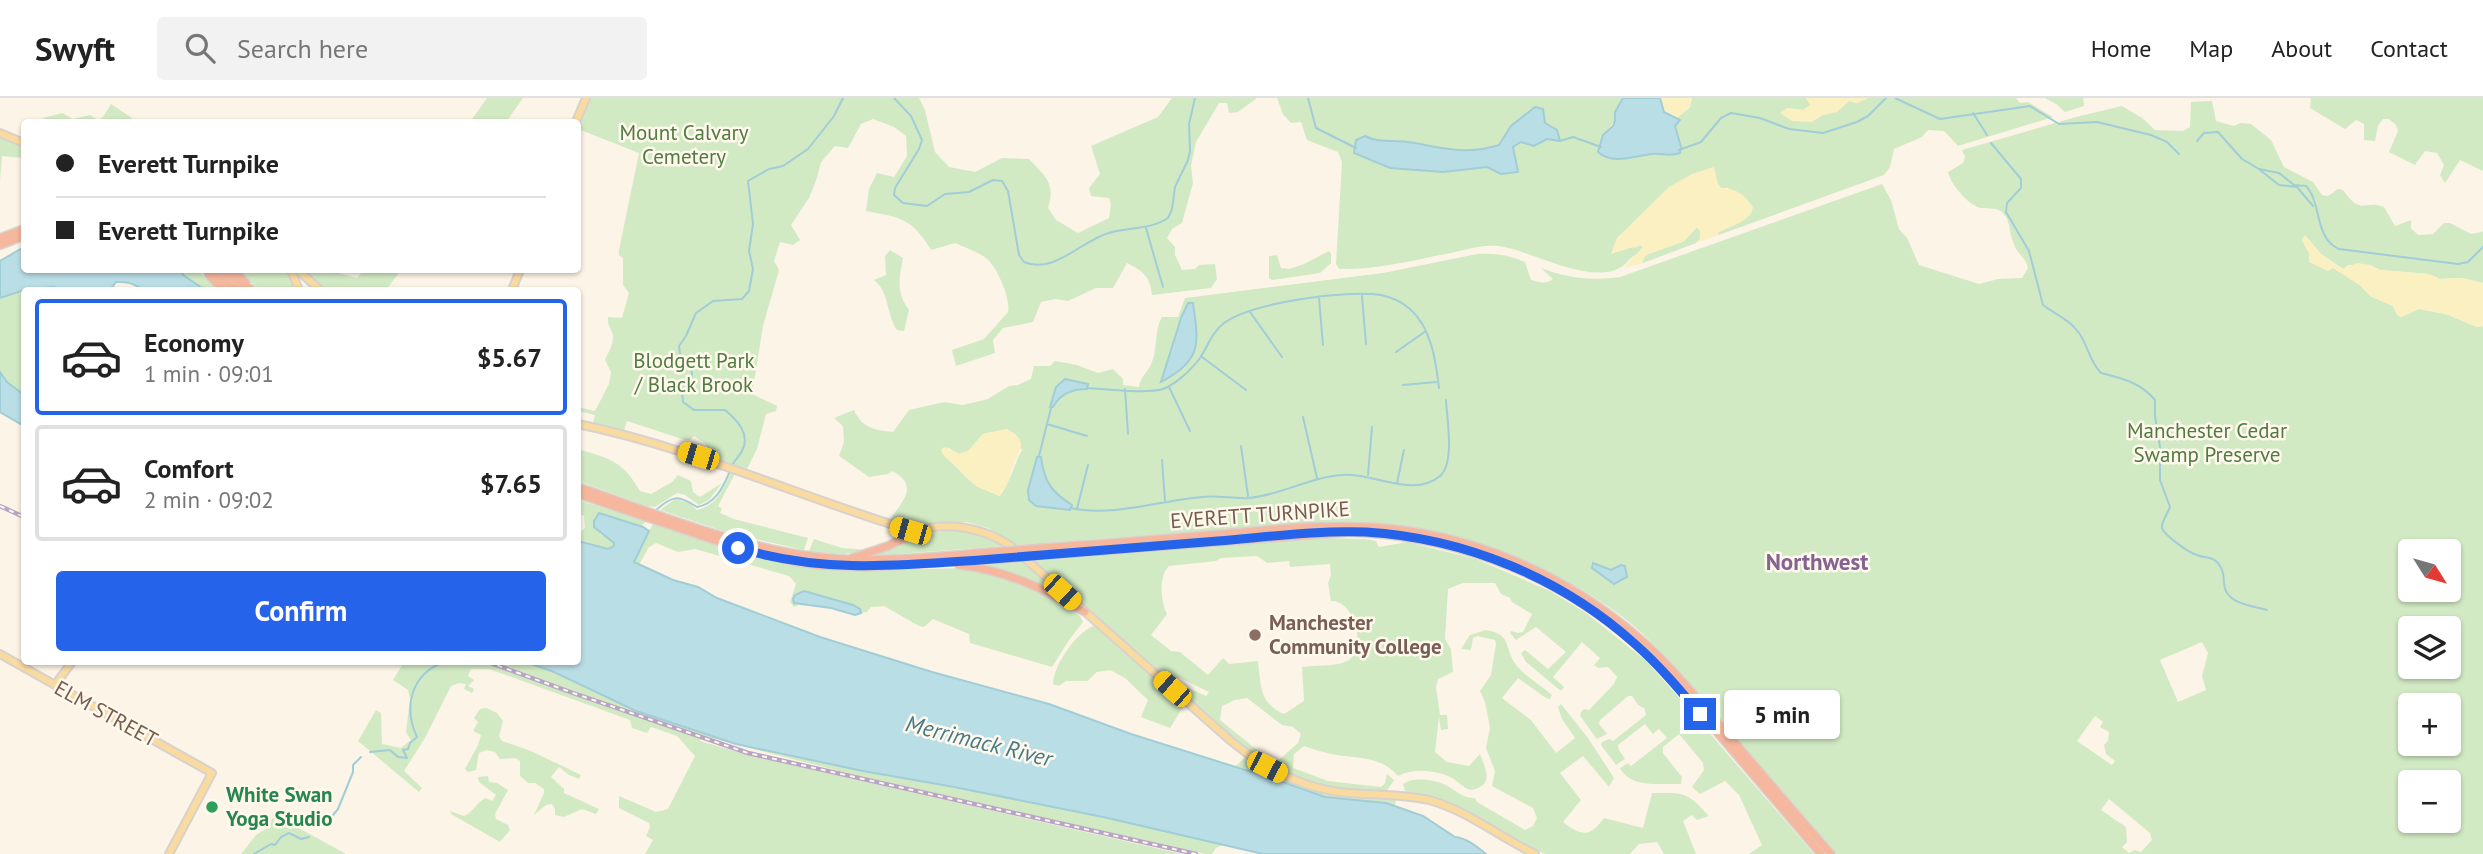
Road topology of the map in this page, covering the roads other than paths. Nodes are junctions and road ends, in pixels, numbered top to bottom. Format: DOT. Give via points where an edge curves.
graph roads {
  1 [pos="586,98"];
  2 [pos="577,119"];
  3 [pos="0,133"];
  4 [pos="21,142"];
  5 [pos="21,230"];
  6 [pos="21,237"];
  7 [pos="0,238"];
  8 [pos="0,245"];
  9 [pos="208,273"];
  10 [pos="210,273"];
  11 [pos="225,273"];
  12 [pos="236,273"];
  13 [pos="301,273"];
  14 [pos="220,287"];
  15 [pos="233,287"];
  16 [pos="248,287"];
  17 [pos="250,287"];
  18 [pos="317,287"];
  19 [pos="581,425"];
  20 [pos="581,488"];
  21 [pos="581,496"];
  22 [pos="647,514"];
  23 [pos="896,527"];
  24 [pos="916,533"];
  25 [pos="899,541"];
  26 [pos="1042,552"];
  27 [pos="1008,555"];
  28 [pos="794,558"];
  29 [pos="851,559"];
  30 [pos="820,561"];
  31 [pos="933,564"];
  32 [pos="1085,612"];
  33 [pos="0,654"];
  34 [pos="65,665"];
  35 [pos="70,665"];
  36 [pos="55,685"];
  37 [pos="169,854"];
  38 [pos="1535,854"];
  39 [pos="1821,854"];
  40 [pos="1831,854"];
  1 -- 2 [label="main road"];
  3 -- 4 [label="main road"];
  5 -- 7 [label="highway"];
  6 -- 8 [label="highway"];
  9 -- 14 [label="highway"];
  10 -- 15 [label="highway"];
  11 -- 16 [label="highway"];
  12 -- 17 [label="highway"];
  13 -- 18 [label="main road"];
  19 -- 23 [label="main road" via="737,469"];
  20 -- 22 [label="highway, EVERETT TURNPIKE"];
  21 -- 22 [label="highway, EVERETT TURNPIKE"];
  22 -- 28 [label="highway, EVERETT TURNPIKE"];
  22 -- 28 [label="highway, EVERETT TURNPIKE" via="738,548"];
  23 -- 24 [label="main road"];
  23 -- 25 [label="highway"];
  24 -- 25 [label="highway"];
  24 -- 32 [label="main road" via="956,526 997,537"];
  25 -- 29 [label="highway"];
  26 -- 27 [label="highway, EVERETT TURNPIKE, bridge"];
  26 -- 39 [label="highway, EVERETT TURNPIKE" via="1349,532 1421,539 1498,561 1570,596 1634,643"];
  26 -- 40 [label="highway, EVERETT TURNPIKE" via="1354,526 1456,540 1502,555 1586,598 1643,642"];
  27 -- 29 [label="highway, EVERETT TURNPIKE"];
  27 -- 31 [label="highway, EVERETT TURNPIKE"];
  28 -- 30 [label="highway, EVERETT TURNPIKE"];
  29 -- 30 [label="highway, EVERETT TURNPIKE"];
  30 -- 31 [label="highway, EVERETT TURNPIKE" via="868,566"];
  31 -- 32 [label="highway" via="962,565 1009,576"];
  32 -- 38 [label="main road" via="1231,741 1267,767 1327,790 1436,802"];
  33 -- 36 [label="main road, ELM STREET"];
  34 -- 36 [label="main road"];
  35 -- 36 [label="main road"];
  36 -- 37 [label="main road, ELM STREET" via="212,773"];
}
